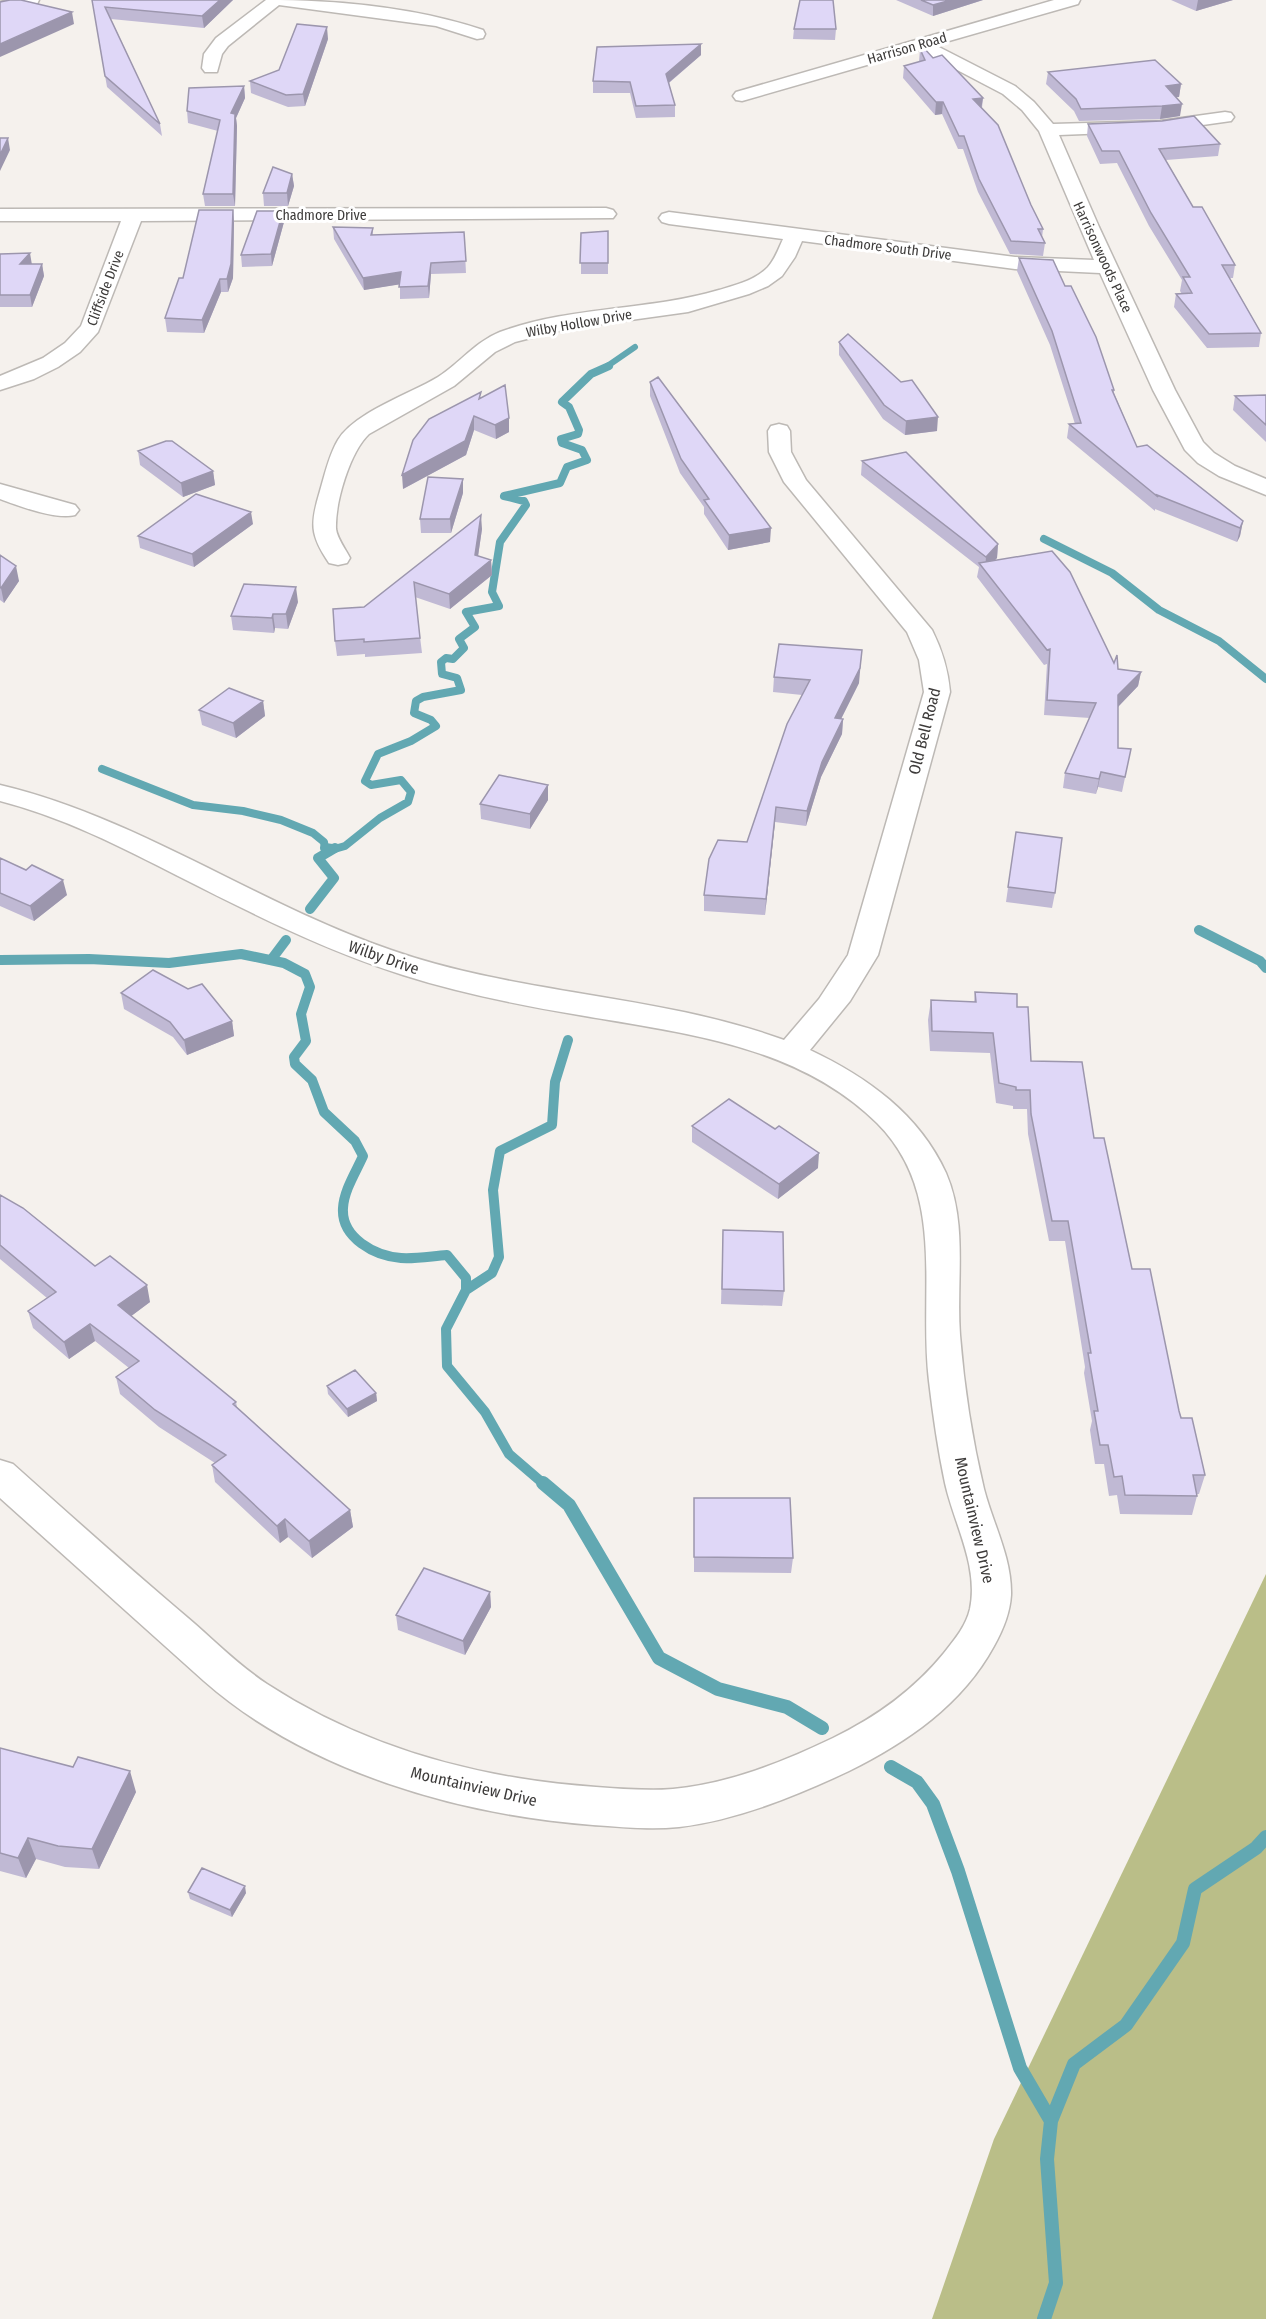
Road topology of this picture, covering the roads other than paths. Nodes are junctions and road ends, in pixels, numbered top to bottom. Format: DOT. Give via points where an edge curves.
graph roads {
  1 [pos="31,0"];
  2 [pos="276,0"];
  3 [pos="1072,0"];
  4 [pos="0,7"];
  5 [pos="477,34"];
  6 [pos="920,44"];
  7 [pos="211,68"];
  8 [pos="742,96"];
  9 [pos="1225,117"];
  10 [pos="1048,130"];
  11 [pos="0,214"];
  12 [pos="606,214"];
  13 [pos="133,215"];
  14 [pos="669,218"];
  15 [pos="794,236"];
  16 [pos="1108,267"];
  17 [pos="0,383"];
  18 [pos="779,431"];
  19 [pos="1266,488"];
  20 [pos="0,491"];
  21 [pos="67,510"];
  22 [pos="338,558"];
  23 [pos="0,793"];
  24 [pos="790,1052"];
  25 [pos="0,1475"];
  1 -- 4 [label="street"];
  2 -- 5 [label="street" via="439,21"];
  2 -- 7 [label="street" via="222,42 213,54"];
  3 -- 6 [label="street, Harrison Road"];
  6 -- 8 [label="street, Harrison Road"];
  6 -- 10 [label="street, Harrisonwoods Place" via="1009,90 1028,105"];
  9 -- 10 [label="street" via="1160,126"];
  10 -- 16 [label="street, Harrisonwoods Place"];
  11 -- 13 [label="street, Chadmore Drive"];
  12 -- 13 [label="street, Chadmore Drive"];
  13 -- 17 [label="street, Cliffside Drive" via="91,328 80,342 34,371"];
  14 -- 15 [label="street, Chadmore South Drive"];
  15 -- 16 [label="street, Chadmore South Drive" via="1015,263"];
  15 -- 22 [label="street, Wilby Hollow Drive" via="775,272 761,282 688,306 566,323 507,337 487,347 446,381 361,429 349,441 340,460 327,506 324,531"];
  16 -- 19 [label="street, Harrisonwoods Place" via="1193,445 1227,471"];
  18 -- 24 [label="street, Old Bell Road" via="780,452 796,482 919,630 932,654 937,692 863,955 826,1014"];
  20 -- 21 [label="street"];
  23 -- 24 [label="street, Wilby Drive" via="87,821 272,913 413,968 513,993 714,1028"];
  24 -- 25 [label="street, Mountainview Drive" via="830,1071 887,1114 914,1143 936,1186 944,1253 943,1352 966,1490 992,1589 989,1612 975,1643 941,1688 912,1715 880,1736 799,1774 681,1808 566,1806 508,1797 403,1769 321,1736 248,1694"];
}
